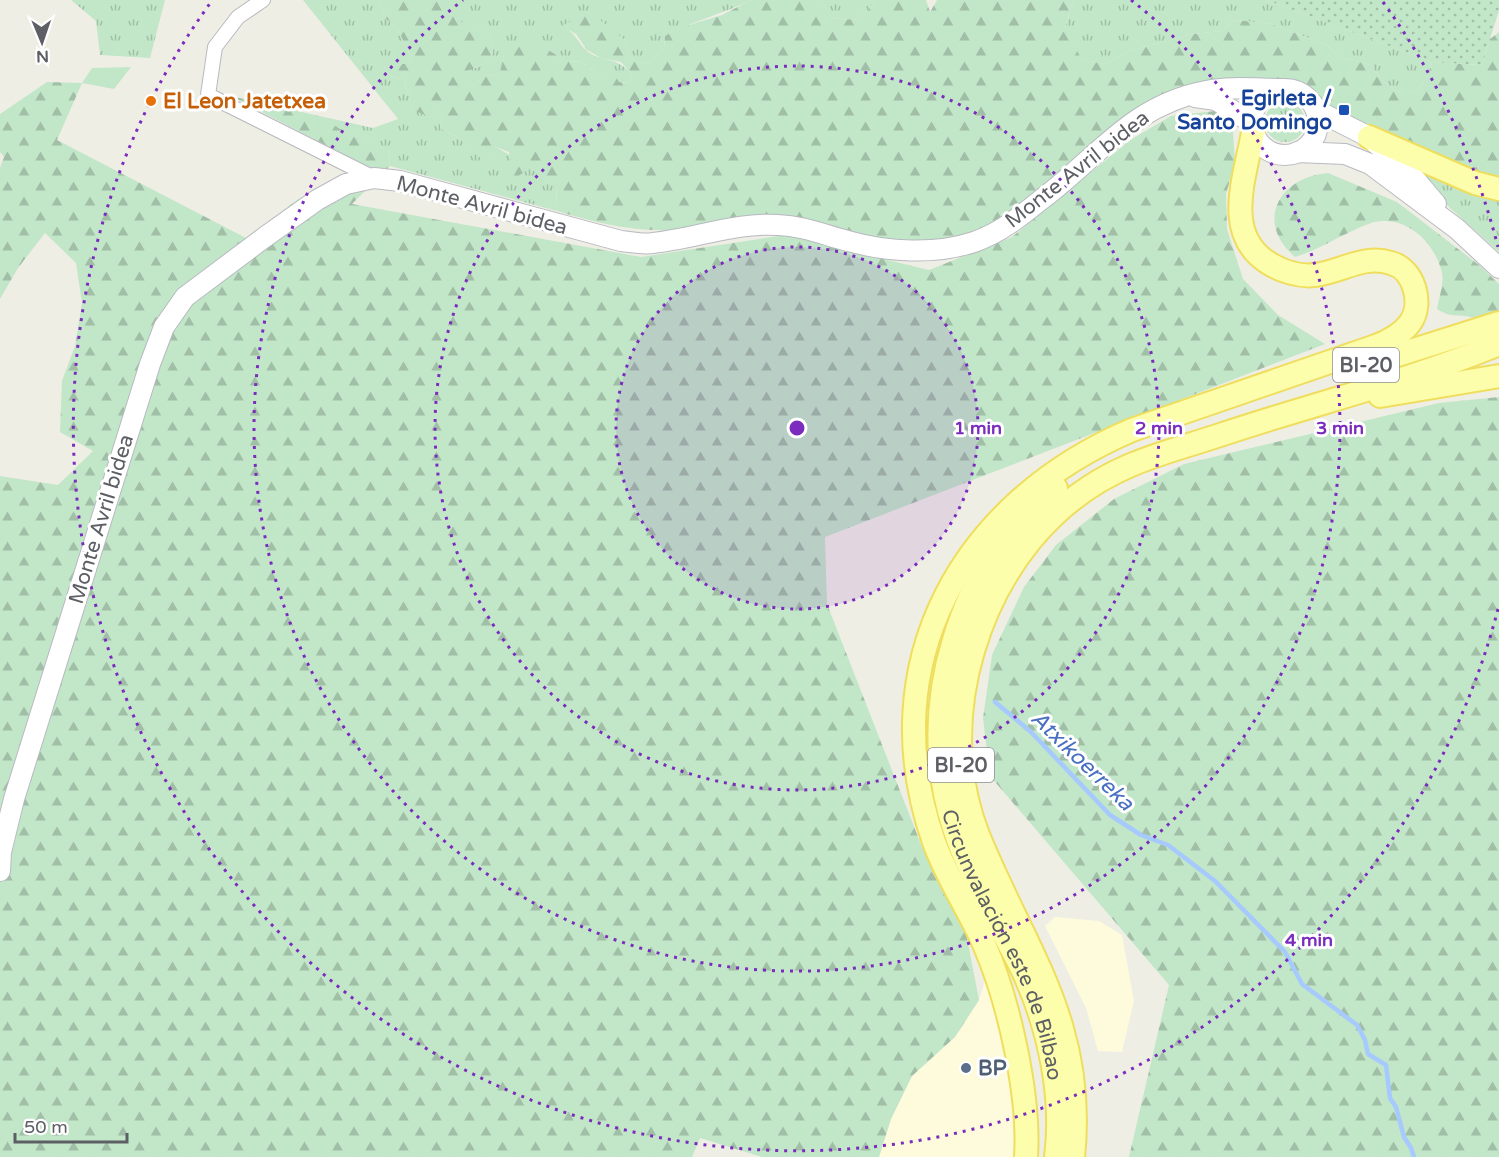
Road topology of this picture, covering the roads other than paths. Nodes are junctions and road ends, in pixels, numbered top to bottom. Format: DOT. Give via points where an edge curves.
graph roads {
  1 [pos="263,0"];
  2 [pos="1283,89"];
  3 [pos="1187,96"];
  4 [pos="1316,110"];
  5 [pos="1253,127"];
  6 [pos="1369,137"];
  7 [pos="1297,152"];
  8 [pos="374,178"];
  9 [pos="1499,189"];
  10 [pos="1457,229"];
  11 [pos="1499,268"];
  12 [pos="1499,323"];
  13 [pos="1499,344"];
  14 [pos="1499,376"];
  15 [pos="1274,383"];
  16 [pos="1233,406"];
  17 [pos="1255,422"];
  18 [pos="0,871"];
  19 [pos="1026,1157"];
  20 [pos="1056,1157"];
  21 [pos="1073,1157"];
  1 -- 8 [label="street" via="238,17 215,47 208,95"];
  2 -- 3 [label="street, Monte Avril bidea" via="1222,89"];
  2 -- 4 [label="street" via="1306,96"];
  2 -- 5 [label="street" via="1260,100"];
  3 -- 5 [label="street, Monte Avril bidea" via="1216,100"];
  3 -- 8 [label="street, Monte Avril bidea" via="1131,121 1054,190 1004,228 973,242 931,250 891,249 776,224 650,244 621,241 400,181"];
  4 -- 6 [label="street"];
  4 -- 7 [label="street" via="1315,135"];
  5 -- 7 [label="street" via="1257,140 1271,152"];
  5 -- 15 [label="main road" via="1240,214 1242,230 1259,256 1277,268 1307,275 1367,261 1392,263 1406,274 1416,295 1412,321 1391,340"];
  6 -- 9 [label="main road" via="1475,183"];
  6 -- 10 [label="street" via="1414,178"];
  7 -- 10 [label="street" via="1334,152 1356,157"];
  8 -- 18 [label="street, Monte Avril bidea" via="346,184 317,200 185,297 164,327 14,799"];
  10 -- 11 [label="street"];
  12 -- 16 [label="main road, Circunvalación este de Bilbao / BI-20"];
  13 -- 17 [label="main road, Circunvalación este de Bilbao / BI-20"];
  14 -- 17 [label="main road"];
  15 -- 16 [label="main road"];
  15 -- 19 [label="main road" via="1099,443 1040,481 993,524 952,581 931,627 915,701 917,786 935,844 985,946 998,983 1026,1103"];
  16 -- 20 [label="main road, Circunvalación este de Bilbao / BI-20" via="1100,458 1043,499 1016,526 976,581 962,613 945,674 939,740 945,799 969,864 1024,973 1046,1032 1055,1087"];
  17 -- 21 [label="main road, Circunvalación este de Bilbao / BI-20" via="1129,466 1075,498 1039,529 1004,575 989,604 966,675 960,719 961,776 987,858 1059,1012 1074,1086"];
}
